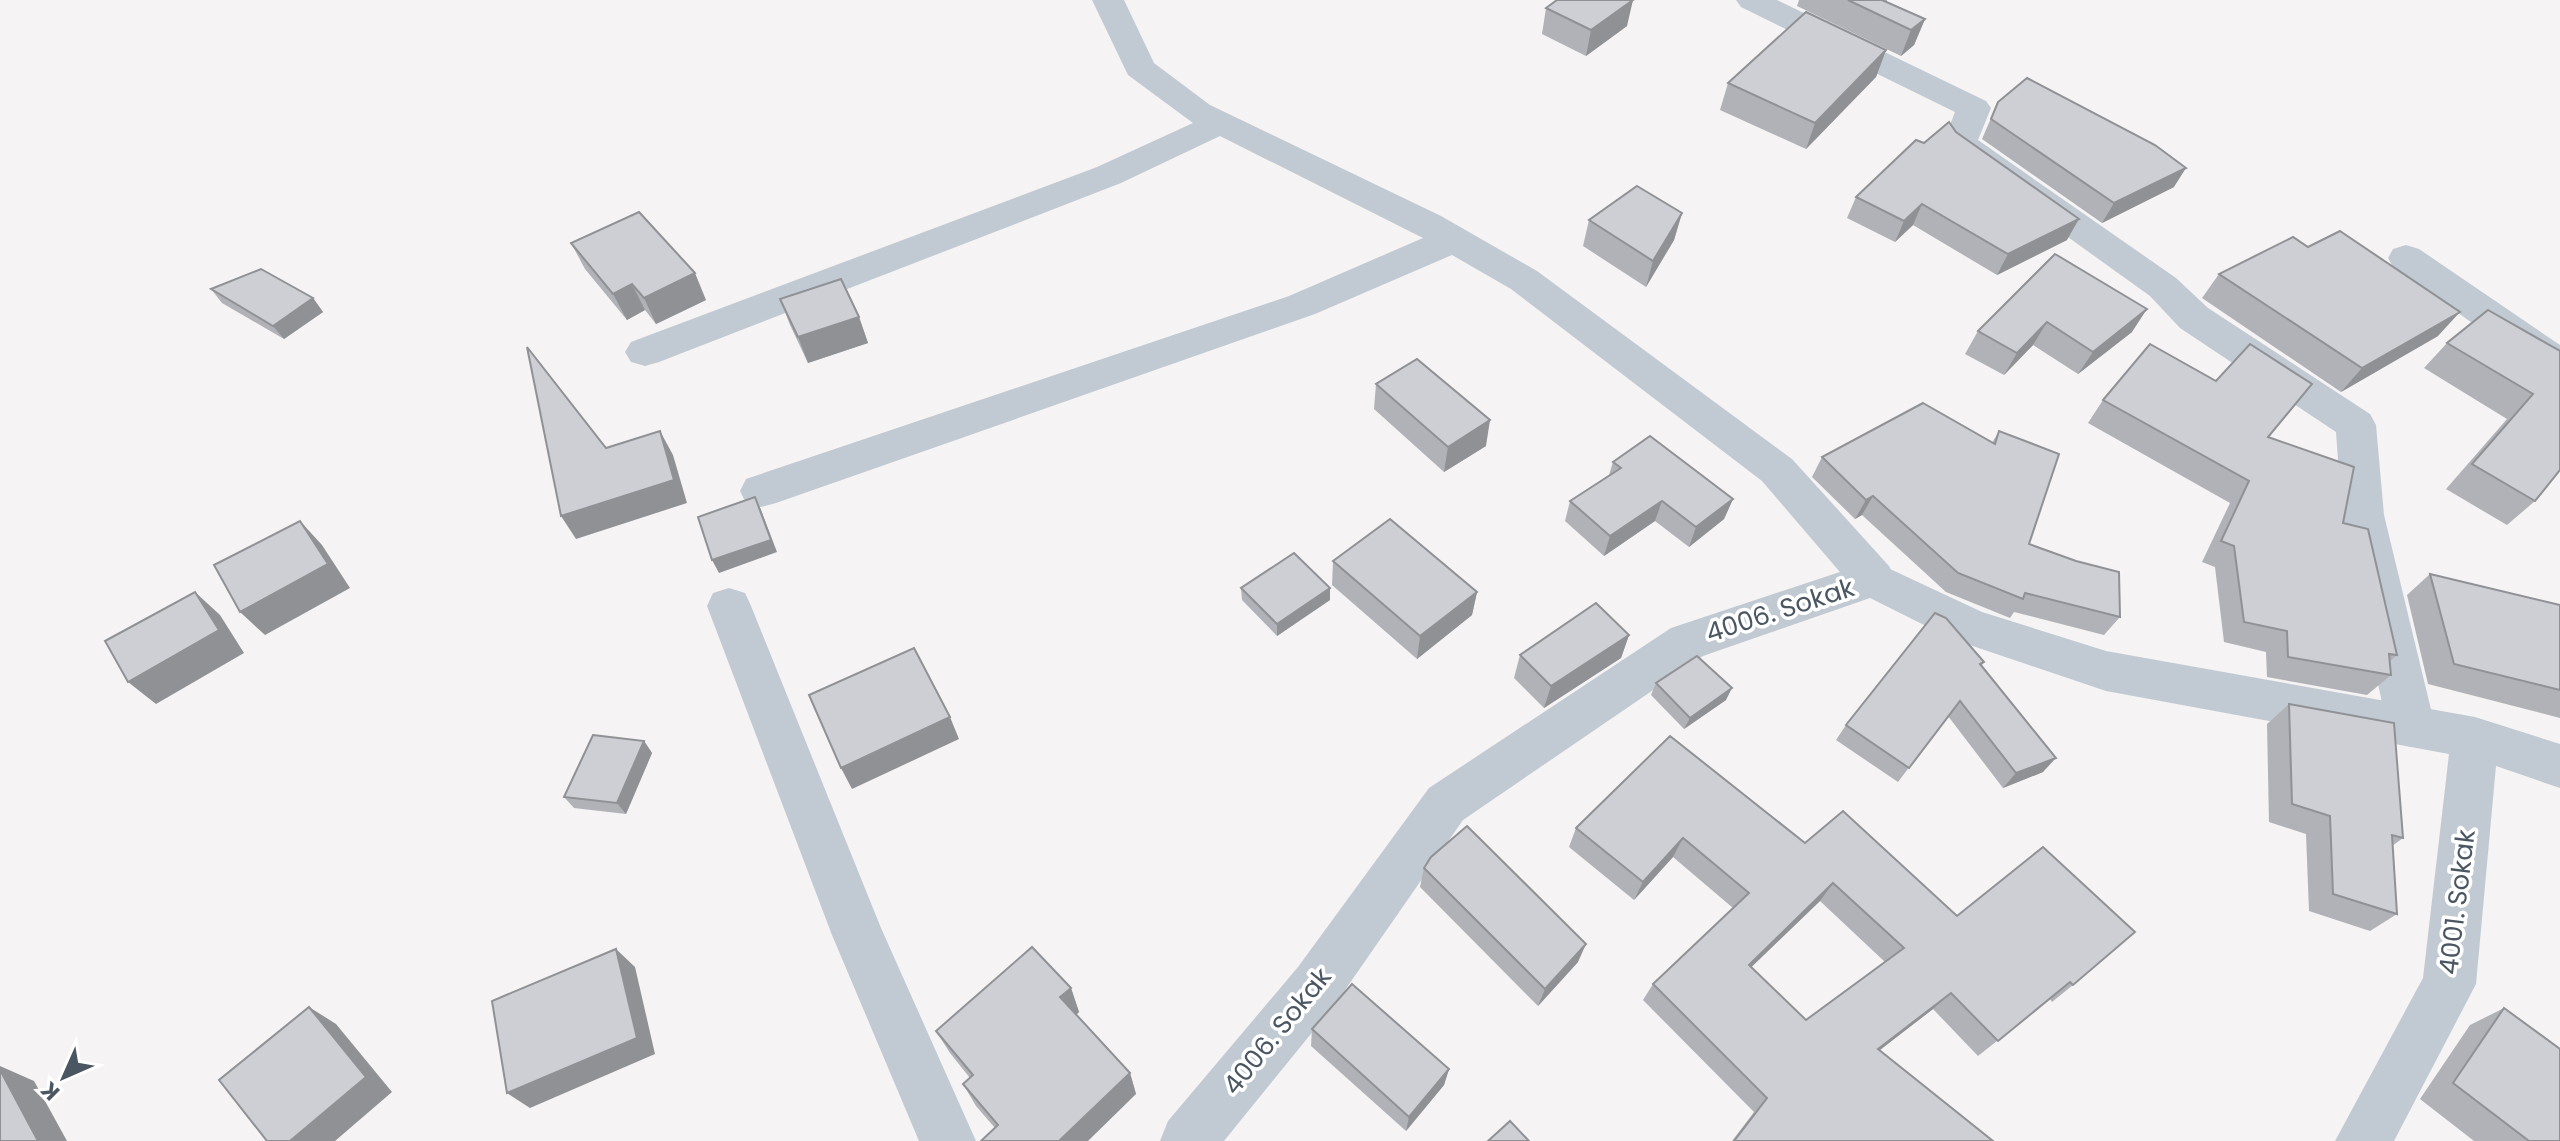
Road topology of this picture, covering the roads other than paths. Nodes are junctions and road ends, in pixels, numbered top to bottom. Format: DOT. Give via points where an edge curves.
graph roads {
  1 [pos="1108,0"];
  2 [pos="1752,0"];
  3 [pos="1221,123"];
  4 [pos="1453,240"];
  5 [pos="2406,258"];
  6 [pos="645,352"];
  7 [pos="2560,365"];
  8 [pos="761,491"];
  9 [pos="1873,579"];
  10 [pos="729,606"];
  11 [pos="2411,726"];
  12 [pos="2475,738"];
  13 [pos="2560,766"];
  14 [pos="948,1141"];
  15 [pos="1188,1141"];
  16 [pos="2363,1141"];
  1 -- 3 [label="street" via="1140,68"];
  2 -- 11 [label="street" via="1974,108 1960,143 2163,287 2194,318 2356,425 2363,515"];
  3 -- 4 [label="street"];
  3 -- 6 [label="street" via="1109,175"];
  4 -- 8 [label="street" via="1302,305"];
  4 -- 9 [label="street" via="1524,280 1777,470"];
  5 -- 7 [label="street"];
  9 -- 11 [label="street, 4006. Sokak" via="1968,626 2106,671"];
  9 -- 15 [label="street, 4006. Sokak" via="1687,642 1446,804 1317,985"];
  10 -- 14 [label="street" via="858,935"];
  11 -- 12 [label="street, 4006. Sokak"];
  12 -- 13 [label="street, 4006. Sokak"];
  12 -- 16 [label="street, 4001. Sokak" via="2449,984"];
}
